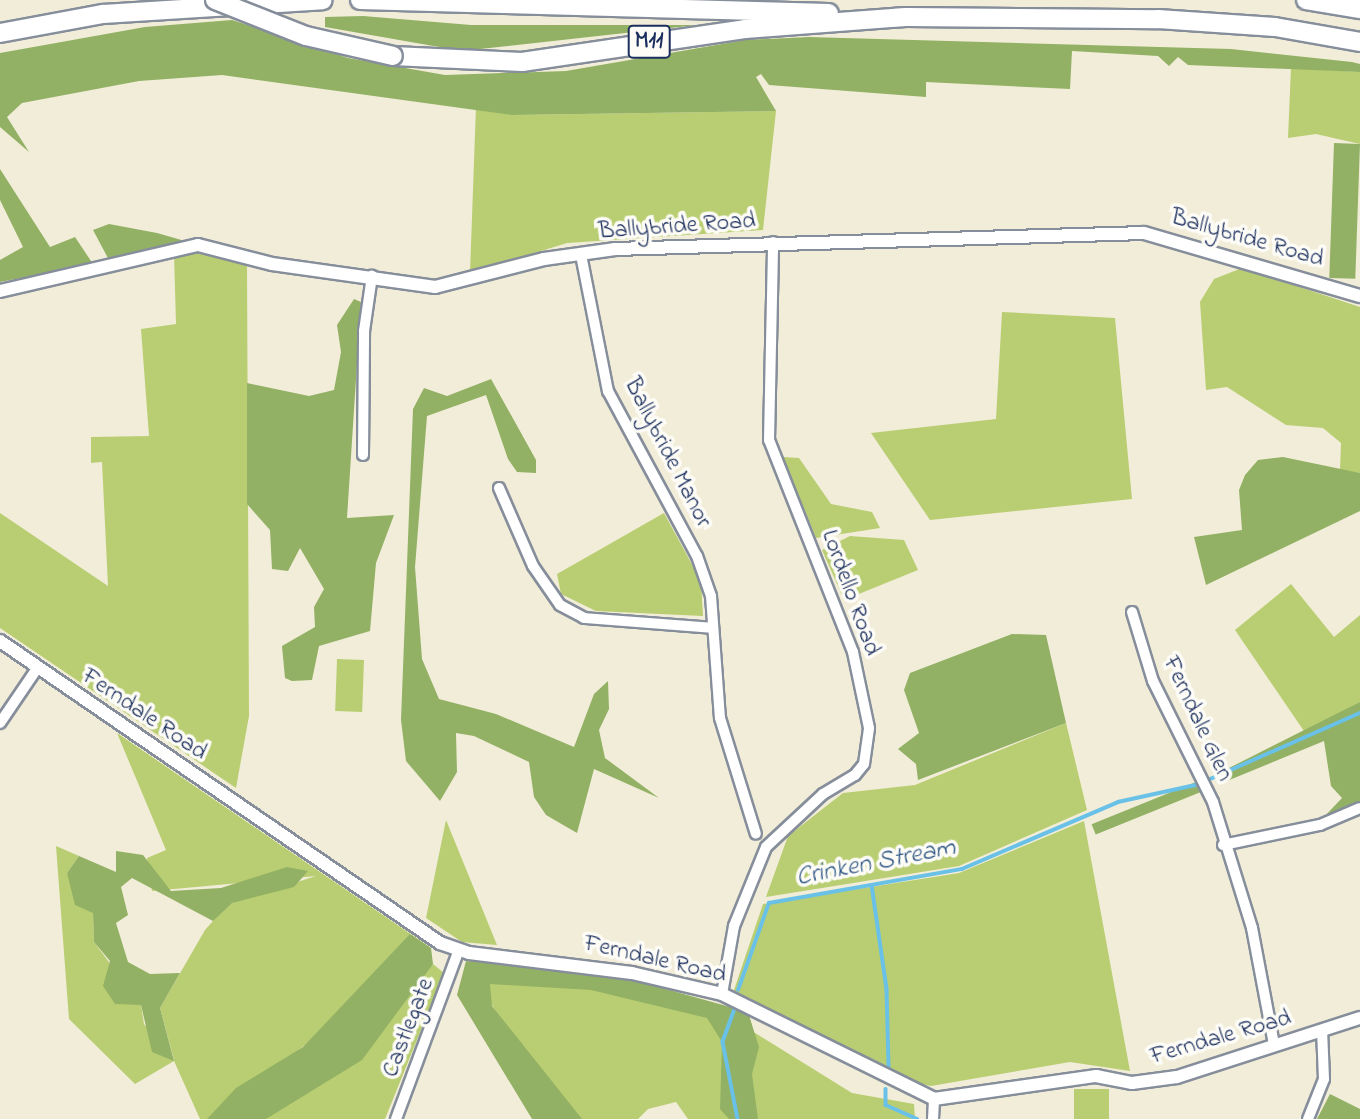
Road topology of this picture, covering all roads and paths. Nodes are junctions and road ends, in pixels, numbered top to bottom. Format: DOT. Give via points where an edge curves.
graph roads {
  1 [pos="215,0"];
  2 [pos="323,0"];
  3 [pos="360,0"];
  4 [pos="1306,0"];
  5 [pos="1360,9"];
  6 [pos="906,17"];
  7 [pos="0,33"];
  8 [pos="1360,41"];
  9 [pos="773,242"];
  10 [pos="581,255"];
  11 [pos="372,276"];
  12 [pos="0,291"];
  13 [pos="1360,296"];
  14 [pos="363,455"];
  15 [pos="499,488"];
  16 [pos="1132,612"];
  17 [pos="713,628"];
  18 [pos="0,642"];
  19 [pos="38,667"];
  20 [pos="0,723"];
  21 [pos="1360,808"];
  22 [pos="756,834"];
  23 [pos="1223,845"];
  24 [pos="459,950"];
  25 [pos="722,994"];
  26 [pos="1360,1018"];
  27 [pos="1322,1030"];
  28 [pos="1274,1044"];
  29 [pos="934,1099"];
  30 [pos="396,1119"];
  31 [pos="933,1119"];
  32 [pos="1308,1119"];
  1 -- 6 [label="highway, M11, bridge" via="306,36 393,56 523,62 745,29"];
  2 -- 7 [label="highway" via="103,14"];
  3 -- 6 [label="highway"];
  4 -- 5 [label="highway"];
  6 -- 8 [label="highway, M11" via="1158,19 1275,27"];
  9 -- 10 [label="street, Ballybride Road"];
  9 -- 13 [label="street, Ballybride Road" via="1144,233"];
  9 -- 25 [label="street, Lordello Road" via="769,440 853,652 869,728 864,764 855,775 823,794 766,847 734,926"];
  10 -- 11 [label="street, Ballybride Road" via="435,287"];
  10 -- 17 [label="street, Ballybride Manor" via="608,391 697,556"];
  11 -- 12 [label="street, Ballybride Road" via="272,264 198,245"];
  11 -- 14 [label="street" via="364,331"];
  15 -- 17 [label="street" via="533,566 559,605 584,618"];
  16 -- 23 [label="street, Ferndale Glen" via="1153,681 1213,802"];
  17 -- 22 [label="street, Ballybride Manor" via="720,718"];
  18 -- 19 [label="street, Ferndale Road"];
  19 -- 20 [label="street"];
  19 -- 24 [label="street, Ferndale Road"];
  21 -- 23 [label="street" via="1320,825"];
  23 -- 28 [label="street, Ferndale Glen" via="1252,928"];
  24 -- 25 [label="street, Ferndale Road" via="564,961"];
  24 -- 30 [label="street, Castlegate"];
  25 -- 29 [label="street, Ferndale Road"];
  26 -- 27 [label="street, Ferndale Road"];
  27 -- 28 [label="street, Ferndale Road"];
  27 -- 32 [label="street" via="1324,1079"];
  28 -- 29 [label="street, Ferndale Road" via="1177,1077 1132,1083 1096,1076"];
  29 -- 31 [label="street"];
}
